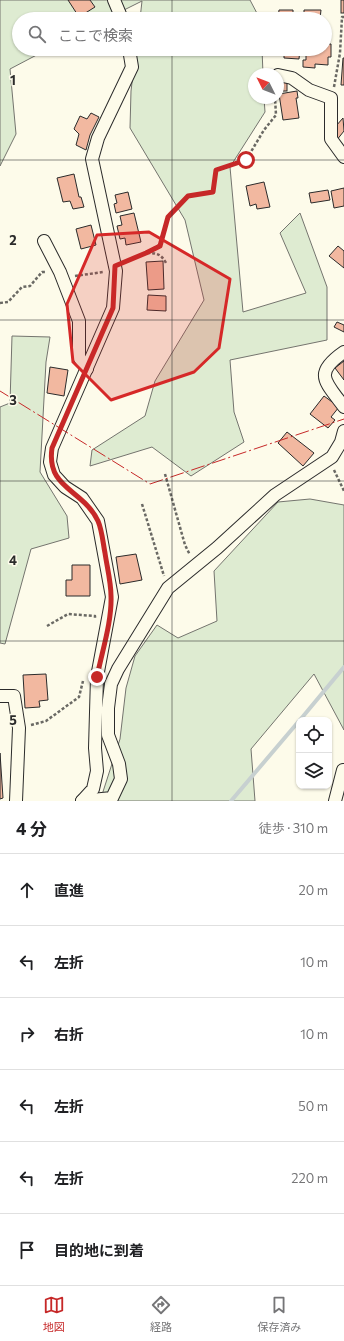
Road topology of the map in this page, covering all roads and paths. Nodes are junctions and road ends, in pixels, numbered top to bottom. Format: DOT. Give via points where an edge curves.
graph roads {
  1 [pos="114,0"];
  2 [pos="119,12"];
  3 [pos="344,17"];
  4 [pos="130,56"];
  5 [pos="284,76"];
  6 [pos="332,98"];
  7 [pos="275,104"];
  8 [pos="344,157"];
  9 [pos="44,241"];
  10 [pos="146,253"];
  11 [pos="166,263"];
  12 [pos="115,268"];
  13 [pos="61,275"];
  14 [pos="0,303"];
  15 [pos="344,352"];
  16 [pos="87,369"];
  17 [pos="344,407"];
  18 [pos="344,431"];
  19 [pos="328,459"];
  20 [pos="165,474"];
  21 [pos="344,491"];
  22 [pos="142,504"];
  23 [pos="196,566"];
  24 [pos="168,588"];
  25 [pos="95,624"];
  26 [pos="47,626"];
  27 [pos="85,675"];
  28 [pos="0,696"];
  29 [pos="19,728"];
  30 [pos="344,770"];
  31 [pos="16,801"];
  32 [pos="82,801"];
  33 [pos="335,801"];
  1 -- 2 [label="street"];
  3 -- 6 [label="path"];
  4 -- 12 [label="street" via="132,67 98,138 92,159"];
  5 -- 6 [label="street" via="292,78 308,90"];
  6 -- 8 [label="street" via="331,140"];
  7 -- 10 [label="path" via="276,115 246,160 216,170 213,192 188,196 168,217 160,246"];
  9 -- 13 [label="street"];
  10 -- 11 [label="path" via="162,256"];
  10 -- 12 [label="path"];
  12 -- 13 [label="path"];
  12 -- 16 [label="street" via="113,308"];
  13 -- 14 [label="path" via="42,272 30,286 22,287 8,302"];
  13 -- 16 [label="street" via="79,321 79,357"];
  15 -- 17 [label="street" via="331,361 324,371 324,380"];
  16 -- 32 [label="street" via="52,448 50,462 54,475 82,498 98,521 112,596 97,677 94,748 97,771 93,789"];
  18 -- 19 [label="street" via="341,442"];
  19 -- 21 [label="path"];
  19 -- 23 [label="street" via="275,495"];
  20 -- 23 [label="path" via="185,545"];
  22 -- 24 [label="path"];
  23 -- 24 [label="street"];
  24 -- 32 [label="street" via="111,684 108,735 119,764 121,779 112,798"];
  25 -- 26 [label="path" via="95,616 68,614"];
  27 -- 29 [label="path" via="79,697 46,721"];
  28 -- 29 [label="street" via="14,696"];
  29 -- 31 [label="street"];
  30 -- 33 [label="street"];
}
